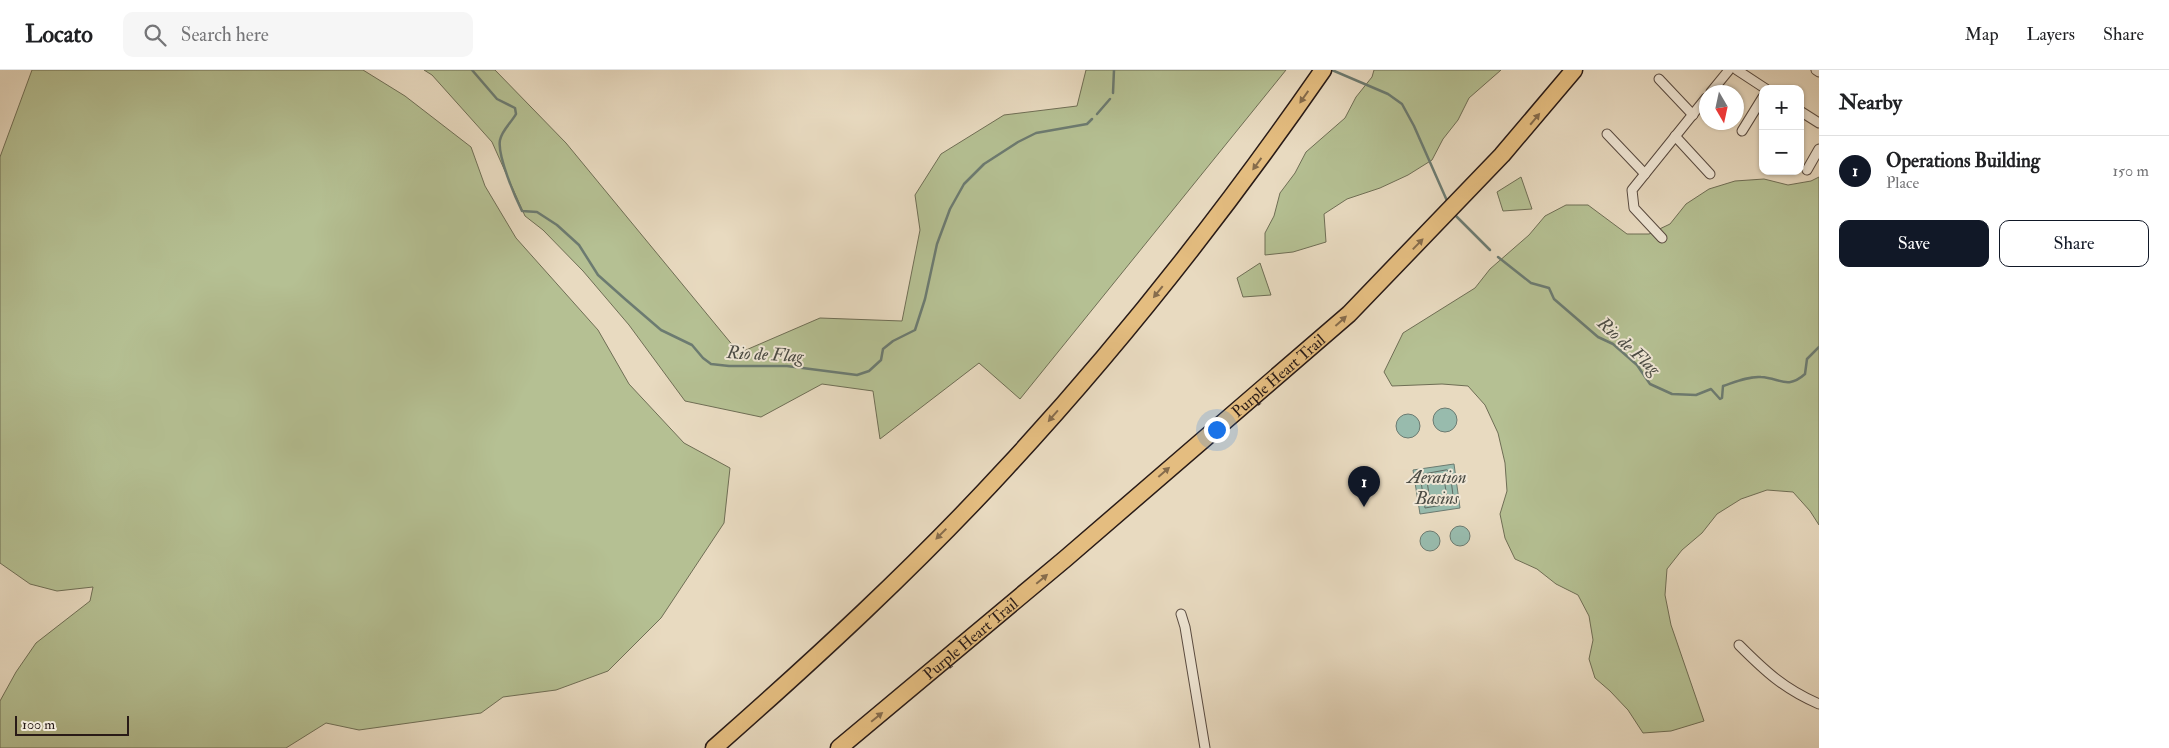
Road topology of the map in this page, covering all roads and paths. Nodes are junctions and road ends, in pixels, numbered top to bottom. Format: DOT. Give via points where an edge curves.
graph roads {
  1 [pos="1323,70"];
  2 [pos="1574,70"];
  3 [pos="1729,70"];
  4 [pos="1737,70"];
  5 [pos="1816,70"];
  6 [pos="1819,72"];
  7 [pos="1659,79"];
  8 [pos="1717,85"];
  9 [pos="1760,85"];
  10 [pos="1759,103"];
  11 [pos="1699,107"];
  12 [pos="1804,114"];
  13 [pos="1693,115"];
  14 [pos="1819,123"];
  15 [pos="1742,131"];
  16 [pos="1607,134"];
  17 [pos="1675,136"];
  18 [pos="1819,149"];
  19 [pos="1806,170"];
  20 [pos="1645,174"];
  21 [pos="1710,174"];
  22 [pos="1662,238"];
  23 [pos="1181,614"];
  24 [pos="1739,645"];
  25 [pos="1819,704"];
  26 [pos="841,747"];
  27 [pos="714,748"];
  28 [pos="1205,748"];
  1 -- 27 [label="highway, one-way" via="1195,246 1004,470 832,641"];
  26 -- 2 [label="highway, Purple Heart Trail, one-way" via="1349,314 1502,156"];
  3 -- 8 [label="street"];
  4 -- 9 [label="street"];
  5 -- 6 [label="street"];
  7 -- 13 [label="street"];
  10 -- 15 [label="street"];
  11 -- 13 [label="street"];
  12 -- 14 [label="street"];
  13 -- 17 [label="street"];
  16 -- 20 [label="street"];
  17 -- 20 [label="street"];
  17 -- 21 [label="street"];
  18 -- 19 [label="street"];
  20 -- 22 [label="street" via="1632,190 1634,208"];
  23 -- 28 [label="street"];
  24 -- 25 [label="street" via="1769,676"];
}
